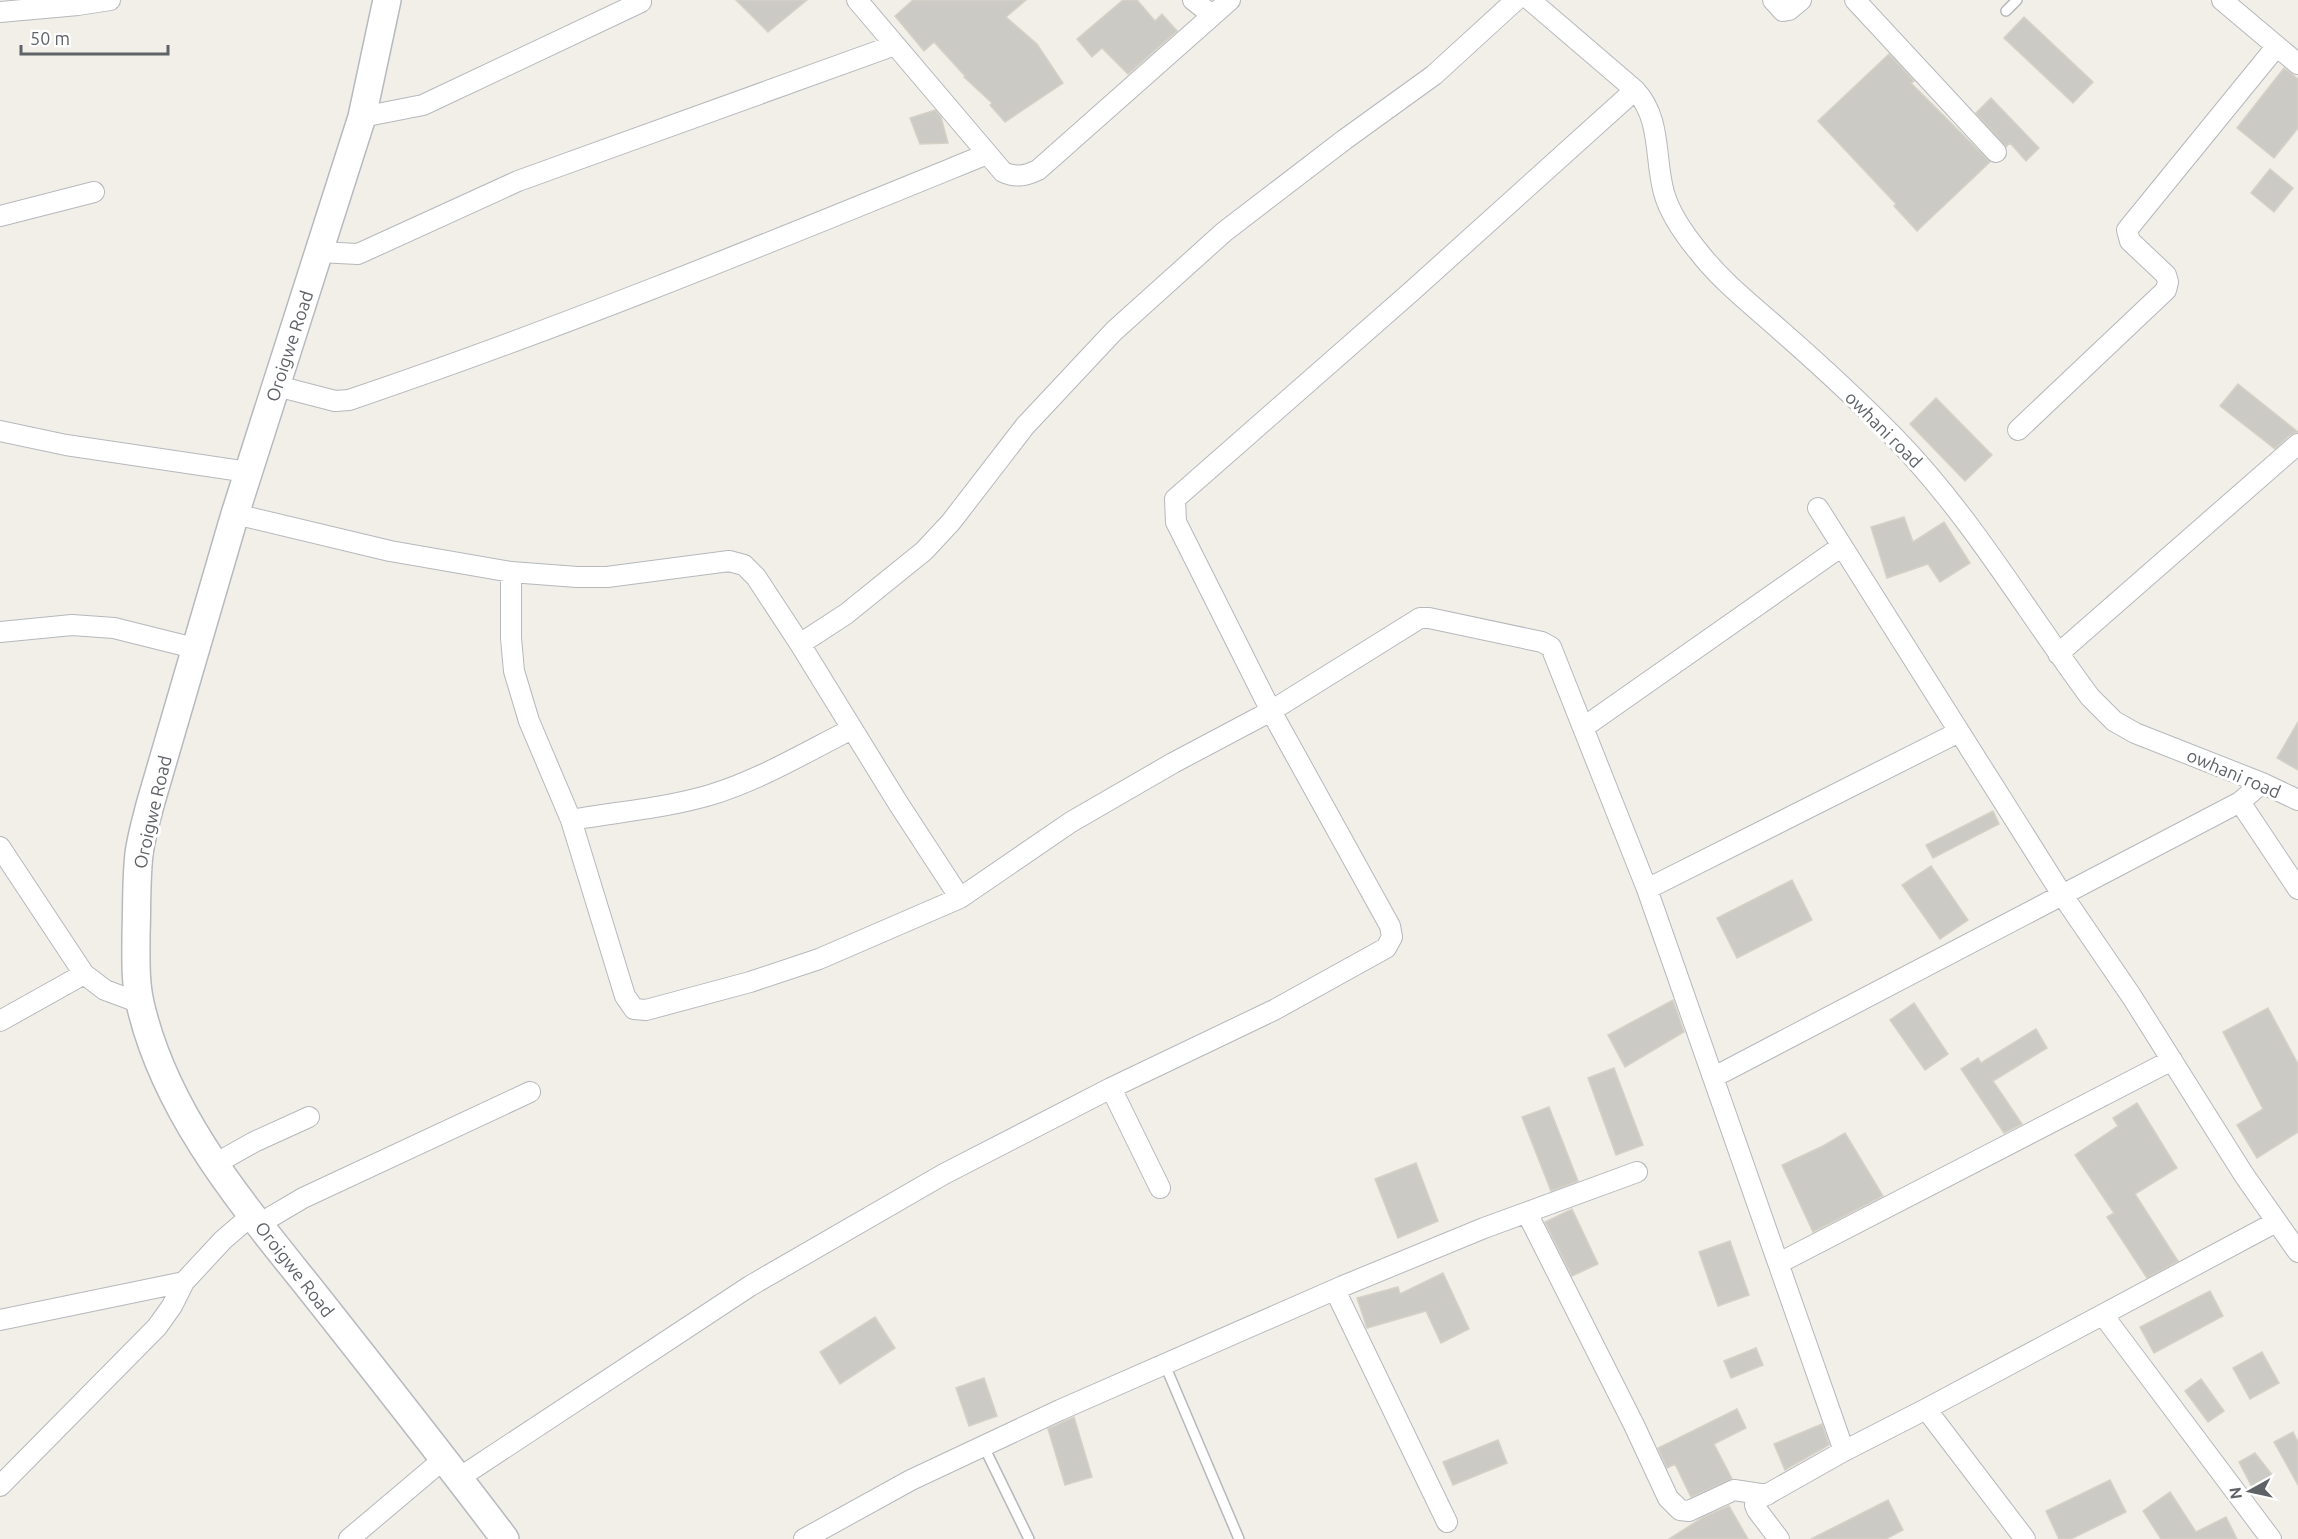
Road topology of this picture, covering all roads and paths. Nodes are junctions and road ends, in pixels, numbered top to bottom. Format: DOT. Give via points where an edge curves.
graph roads {
  1 [pos="111,0"];
  2 [pos="387,0"];
  3 [pos="857,0"];
  4 [pos="1193,0"];
  5 [pos="1230,0"];
  6 [pos="1516,0"];
  7 [pos="1530,0"];
  8 [pos="1773,0"];
  9 [pos="1801,0"];
  10 [pos="1855,0"];
  11 [pos="2017,0"];
  12 [pos="2222,0"];
  13 [pos="641,2"];
  14 [pos="2006,11"];
  15 [pos="0,12"];
  16 [pos="1212,15"];
  17 [pos="895,45"];
  18 [pos="2276,47"];
  19 [pos="2298,64"];
  20 [pos="1635,90"];
  21 [pos="362,117"];
  22 [pos="1996,152"];
  23 [pos="987,154"];
  24 [pos="94,192"];
  25 [pos="0,216"];
  26 [pos="320,252"];
  27 [pos="277,386"];
  28 [pos="2018,430"];
  29 [pos="0,431"];
  30 [pos="2298,444"];
  31 [pos="248,472"];
  32 [pos="1818,508"];
  33 [pos="235,514"];
  34 [pos="1842,546"];
  35 [pos="511,572"];
  36 [pos="0,632"];
  37 [pos="800,644"];
  38 [pos="194,648"];
  39 [pos="2058,654"];
  40 [pos="1271,711"];
  41 [pos="1584,727"];
  42 [pos="852,729"];
  43 [pos="1959,732"];
  44 [pos="2262,783"];
  45 [pos="2298,800"];
  46 [pos="2240,802"];
  47 [pos="571,820"];
  48 [pos="0,848"];
  49 [pos="1647,889"];
  50 [pos="2298,889"];
  51 [pos="2063,896"];
  52 [pos="960,898"];
  53 [pos="84,974"];
  54 [pos="140,1003"];
  55 [pos="0,1021"];
  56 [pos="2172,1060"];
  57 [pos="1714,1077"];
  58 [pos="1110,1088"];
  59 [pos="530,1092"];
  60 [pos="309,1117"];
  61 [pos="215,1164"];
  62 [pos="1637,1172"];
  63 [pos="1160,1188"];
  64 [pos="1527,1213"];
  65 [pos="256,1220"];
  66 [pos="2276,1222"];
  67 [pos="2298,1252"];
  68 [pos="1779,1263"];
  69 [pos="184,1282"];
  70 [pos="1335,1290"];
  71 [pos="2103,1315"];
  72 [pos="0,1320"];
  73 [pos="1165,1365"];
  74 [pos="1926,1409"];
  75 [pos="983,1445"];
  76 [pos="1844,1451"];
  77 [pos="452,1468"];
  78 [pos="0,1486"];
  79 [pos="1767,1495"];
  80 [pos="1447,1522"];
  81 [pos="810,1538"];
  82 [pos="349,1539"];
  83 [pos="505,1539"];
  84 [pos="1029,1539"];
  85 [pos="1239,1539"];
  86 [pos="1779,1539"];
  87 [pos="2025,1539"];
  88 [pos="2271,1539"];
  1 -- 15 [label="street"];
  2 -- 21 [label="street, Oroigwe Road"];
  3 -- 17 [label="street"];
  4 -- 16 [label="street"];
  5 -- 16 [label="street"];
  6 -- 37 [label="street" via="1434,75 1242,218 1190,262 1114,331 1025,426 924,551 846,614"];
  7 -- 20 [label="street, owhani road"];
  8 -- 9 [label="street" via="1783,10 1789,10"];
  10 -- 22 [label="street"];
  11 -- 14 [label="lane"];
  12 -- 18 [label="street"];
  13 -- 21 [label="street" via="423,105"];
  16 -- 23 [label="street" via="1038,170 1012,176"];
  17 -- 23 [label="street"];
  17 -- 26 [label="street" via="518,181 357,254"];
  18 -- 19 [label="street"];
  18 -- 28 [label="street" via="2127,230 2130,241 2166,275 2166,290"];
  20 -- 39 [label="street, owhani road" via="1649,109 1670,209 1699,253 1723,280 1897,439 1949,498"];
  20 -- 40 [label="street" via="1175,499 1176,522"];
  21 -- 26 [label="street, Oroigwe Road"];
  23 -- 27 [label="street" via="471,359 360,396 335,401"];
  24 -- 25 [label="street"];
  26 -- 27 [label="street, Oroigwe Road"];
  27 -- 31 [label="street, Oroigwe Road"];
  29 -- 31 [label="street" via="66,445"];
  30 -- 39 [label="street"];
  31 -- 33 [label="street, Oroigwe Road"];
  32 -- 34 [label="street"];
  33 -- 35 [label="street" via="390,551"];
  33 -- 38 [label="street, Oroigwe Road"];
  34 -- 41 [label="street"];
  34 -- 43 [label="street"];
  35 -- 37 [label="street" via="608,577 729,561 744,565 756,578"];
  35 -- 47 [label="street" via="514,671 529,721"];
  36 -- 38 [label="street" via="72,625 114,628"];
  37 -- 42 [label="street"];
  38 -- 54 [label="street, Oroigwe Road" via="139,853 136,969"];
  39 -- 44 [label="street, owhani road" via="2090,697 2114,721"];
  40 -- 41 [label="street" via="1414,621 1429,618 1551,647"];
  40 -- 52 [label="street" via="1071,822"];
  40 -- 58 [label="street" via="1390,926 1392,937 1386,948 1274,1010"];
  41 -- 49 [label="street"];
  42 -- 47 [label="street" via="776,768 711,795"];
  42 -- 52 [label="street"];
  43 -- 49 [label="street"];
  43 -- 51 [label="street"];
  44 -- 45 [label="street, owhani road"];
  44 -- 46 [label="street"];
  46 -- 50 [label="street"];
  46 -- 51 [label="street"];
  47 -- 52 [label="street" via="625,996 634,1008 646,1010 819,959"];
  48 -- 53 [label="street"];
  49 -- 57 [label="street"];
  51 -- 56 [label="street"];
  51 -- 57 [label="street"];
  53 -- 54 [label="street" via="105,990"];
  53 -- 55 [label="street"];
  54 -- 61 [label="street, Oroigwe Road" via="176,1100"];
  56 -- 66 [label="street"];
  56 -- 68 [label="street"];
  57 -- 68 [label="street"];
  58 -- 63 [label="street"];
  58 -- 77 [label="street" via="944,1174 750,1286"];
  59 -- 65 [label="street"];
  60 -- 61 [label="street"];
  61 -- 65 [label="street, Oroigwe Road"];
  62 -- 64 [label="street"];
  64 -- 70 [label="street"];
  64 -- 79 [label="street" via="1668,1498 1680,1510 1689,1511 1734,1490"];
  65 -- 69 [label="street" via="223,1240"];
  65 -- 77 [label="street, Oroigwe Road"];
  66 -- 67 [label="street"];
  66 -- 71 [label="street"];
  68 -- 76 [label="street"];
  69 -- 72 [label="street"];
  69 -- 78 [label="street" via="157,1327"];
  70 -- 73 [label="street"];
  70 -- 80 [label="street"];
  71 -- 74 [label="street"];
  71 -- 88 [label="street"];
  73 -- 75 [label="street"];
  73 -- 85 [label="lane"];
  74 -- 76 [label="street"];
  74 -- 87 [label="street"];
  75 -- 81 [label="street" via="911,1480"];
  75 -- 84 [label="lane"];
  76 -- 79 [label="street"];
  77 -- 82 [label="street"];
  77 -- 83 [label="street, Oroigwe Road"];
  79 -- 86 [label="street" via="1755,1505"];
}
